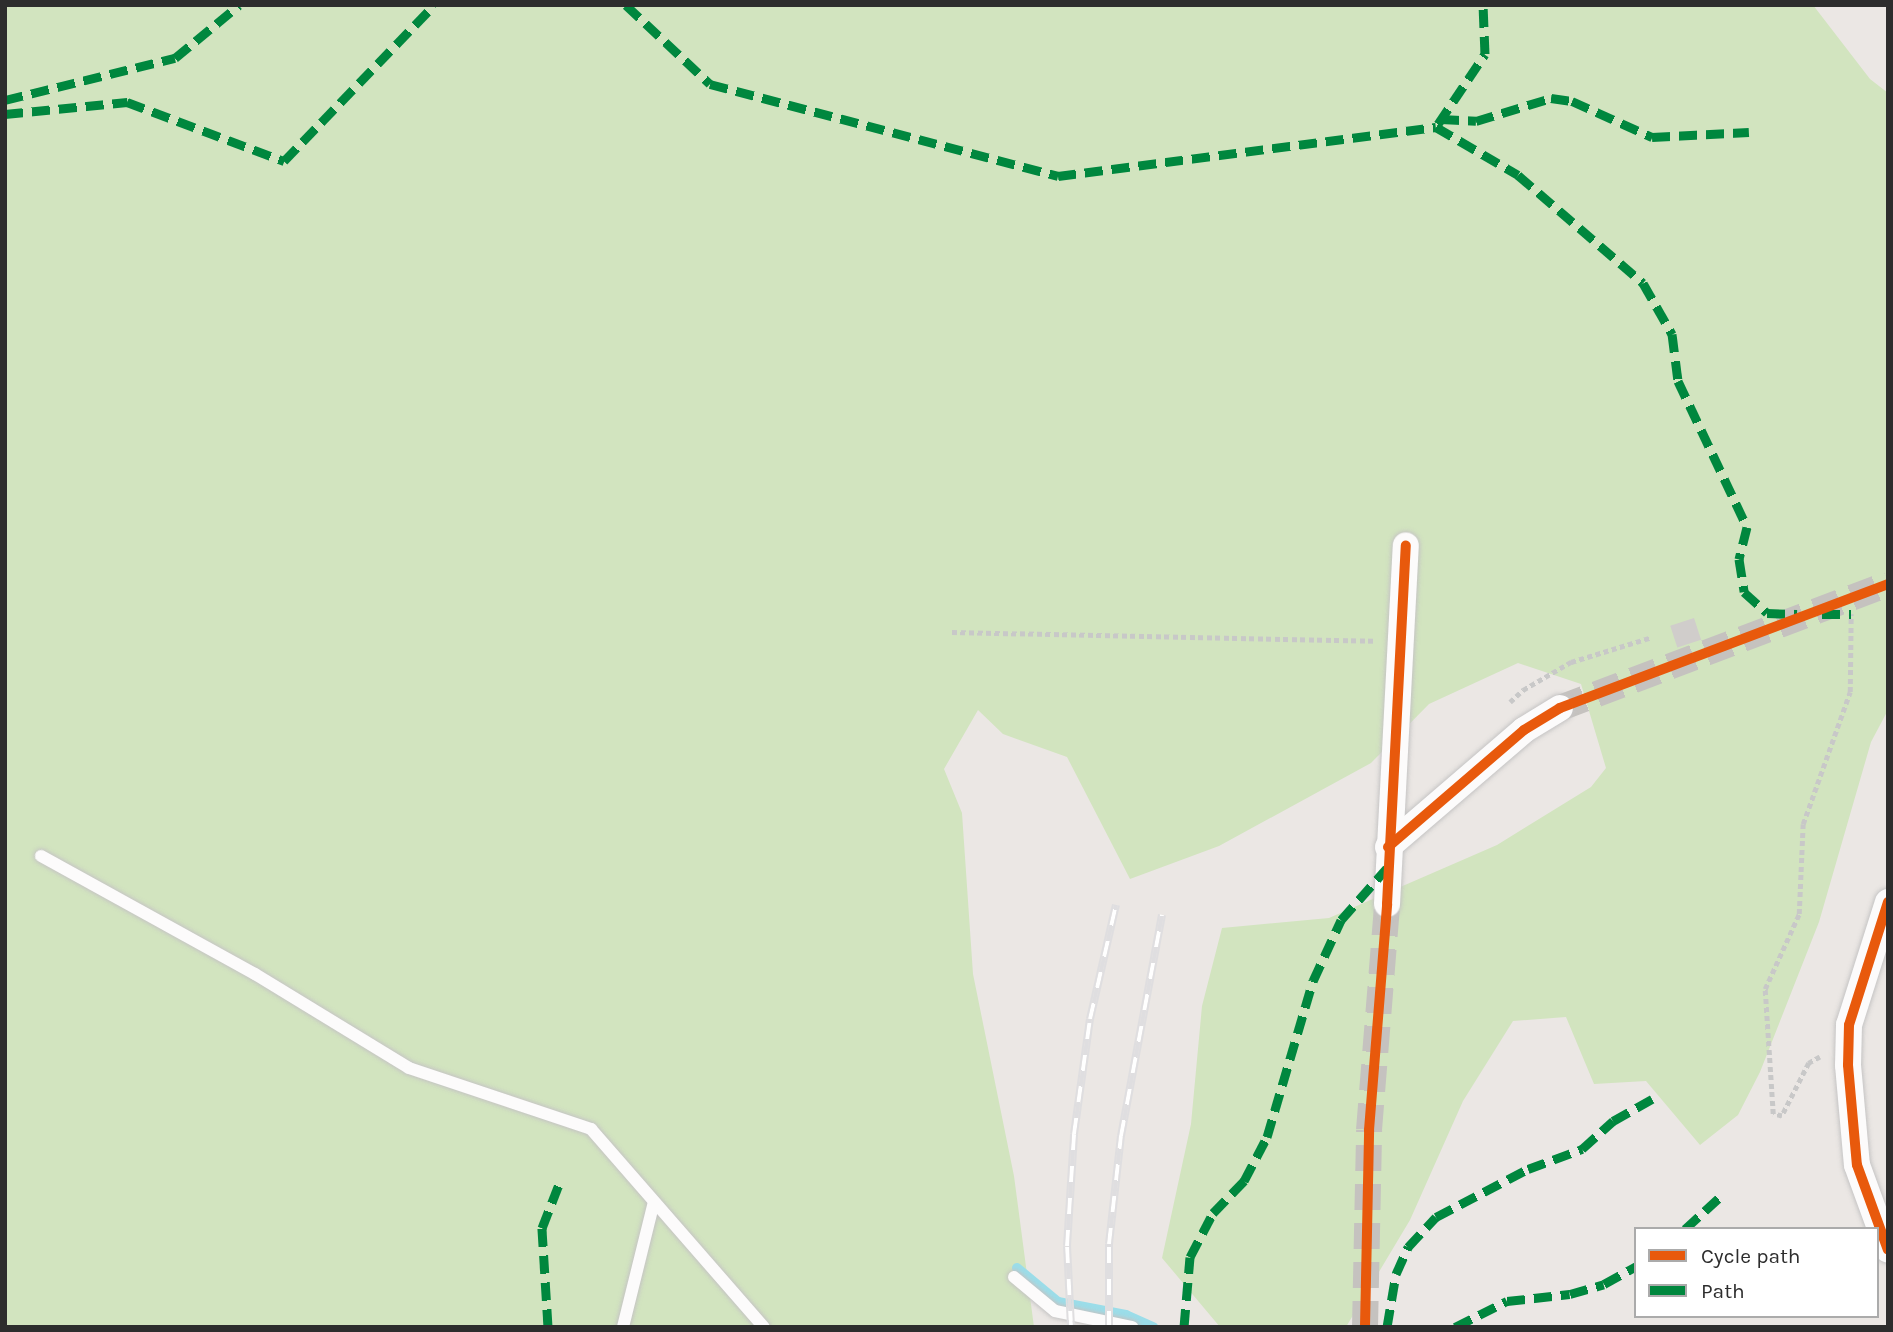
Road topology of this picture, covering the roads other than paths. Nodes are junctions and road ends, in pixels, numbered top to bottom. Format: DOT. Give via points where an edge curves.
graph roads {
  1 [pos="1405,546"];
  2 [pos="1560,708"];
  3 [pos="1388,847"];
  4 [pos="41,856"];
  5 [pos="1888,902"];
  6 [pos="1387,904"];
  7 [pos="654,1202"];
  8 [pos="1888,1250"];
  9 [pos="1014,1277"];
  10 [pos="623,1327"];
  11 [pos="764,1327"];
  12 [pos="1132,1327"];
  1 -- 3 [label="street"];
  2 -- 3 [label="street" via="1524,730"];
  3 -- 6 [label="street"];
  4 -- 7 [label="lane" via="256,974 409,1068 591,1129"];
  5 -- 8 [label="street" via="1849,1025 1848,1065 1857,1165"];
  7 -- 10 [label="lane"];
  7 -- 11 [label="lane"];
  9 -- 12 [label="lane" via="1055,1311"];
}
